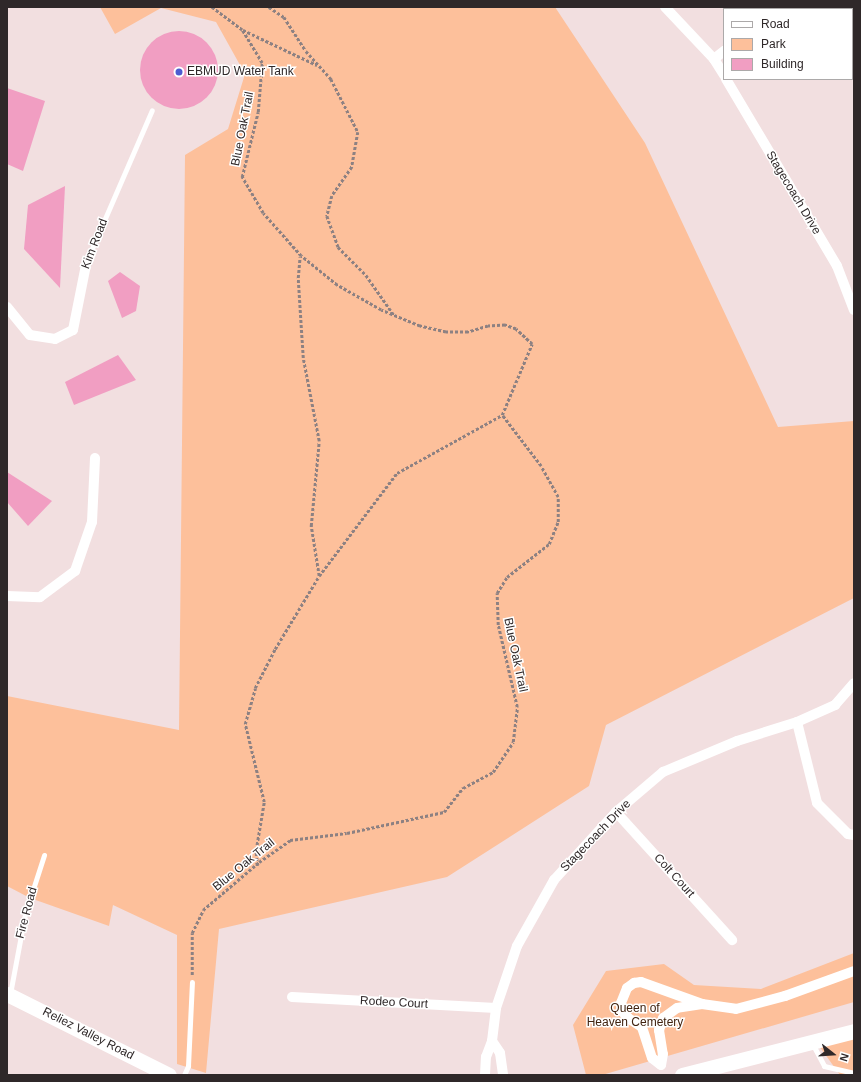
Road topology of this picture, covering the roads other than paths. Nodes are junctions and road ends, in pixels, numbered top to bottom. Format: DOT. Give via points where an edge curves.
graph roads {
  1 [pos="665,7"];
  2 [pos="723,52"];
  3 [pos="714,59"];
  4 [pos="723,73"];
  5 [pos="727,80"];
  6 [pos="152,110"];
  7 [pos="87,260"];
  8 [pos="7,307"];
  9 [pos="854,310"];
  10 [pos="95,458"];
  11 [pos="7,596"];
  12 [pos="854,683"];
  13 [pos="797,722"];
  14 [pos="616,812"];
  15 [pos="854,835"];
  16 [pos="44,855"];
  17 [pos="732,940"];
  18 [pos="854,971"];
  19 [pos="192,982"];
  20 [pos="8,994"];
  21 [pos="292,997"];
  22 [pos="702,1004"];
  23 [pos="496,1008"];
  24 [pos="660,1023"];
  25 [pos="642,1027"];
  26 [pos="854,1031"];
  27 [pos="811,1040"];
  28 [pos="492,1041"];
  29 [pos="662,1070"];
  30 [pos="854,1073"];
  31 [pos="169,1075"];
  32 [pos="184,1075"];
  33 [pos="485,1075"];
  34 [pos="503,1075"];
  35 [pos="682,1075"];
  1 -- 3 [label="street"];
  2 -- 3 [label="street"];
  3 -- 4 [label="street"];
  5 -- 9 [label="street, Stagecoach Drive" via="837,266"];
  6 -- 7 [label="lane, Kim Road"];
  7 -- 8 [label="street, Kim Road" via="73,330 55,339 30,335"];
  10 -- 11 [label="street" via="92,522 75,571 40,597"];
  12 -- 13 [label="street, Stagecoach Drive" via="835,705"];
  13 -- 14 [label="street, Stagecoach Drive" via="737,741 663,772"];
  13 -- 15 [label="street" via="817,803 848,834"];
  14 -- 17 [label="street, Colt Court"];
  14 -- 23 [label="street, Stagecoach Drive" via="554,880 517,946"];
  16 -- 20 [label="lane, Fire Road" via="25,914"];
  18 -- 22 [label="street" via="785,996 736,1009"];
  19 -- 32 [label="lane" via="188,1066"];
  20 -- 31 [label="main road, Reliez Valley Road"];
  21 -- 23 [label="street, Rodeo Court"];
  22 -- 24 [label="street" via="677,1008 667,1013"];
  22 -- 25 [label="street" via="649,983 634,982 623,994 622,1011"];
  23 -- 28 [label="street, Stagecoach Drive"];
  24 -- 25 [label="street"];
  24 -- 29 [label="street"];
  25 -- 29 [label="street" via="652,1058"];
  26 -- 27 [label="main road"];
  27 -- 30 [label="lane" via="824,1066"];
  27 -- 35 [label="main road"];
  28 -- 33 [label="street, Stagecoach Drive" via="486,1057"];
  28 -- 34 [label="street" via="500,1053"];
}
